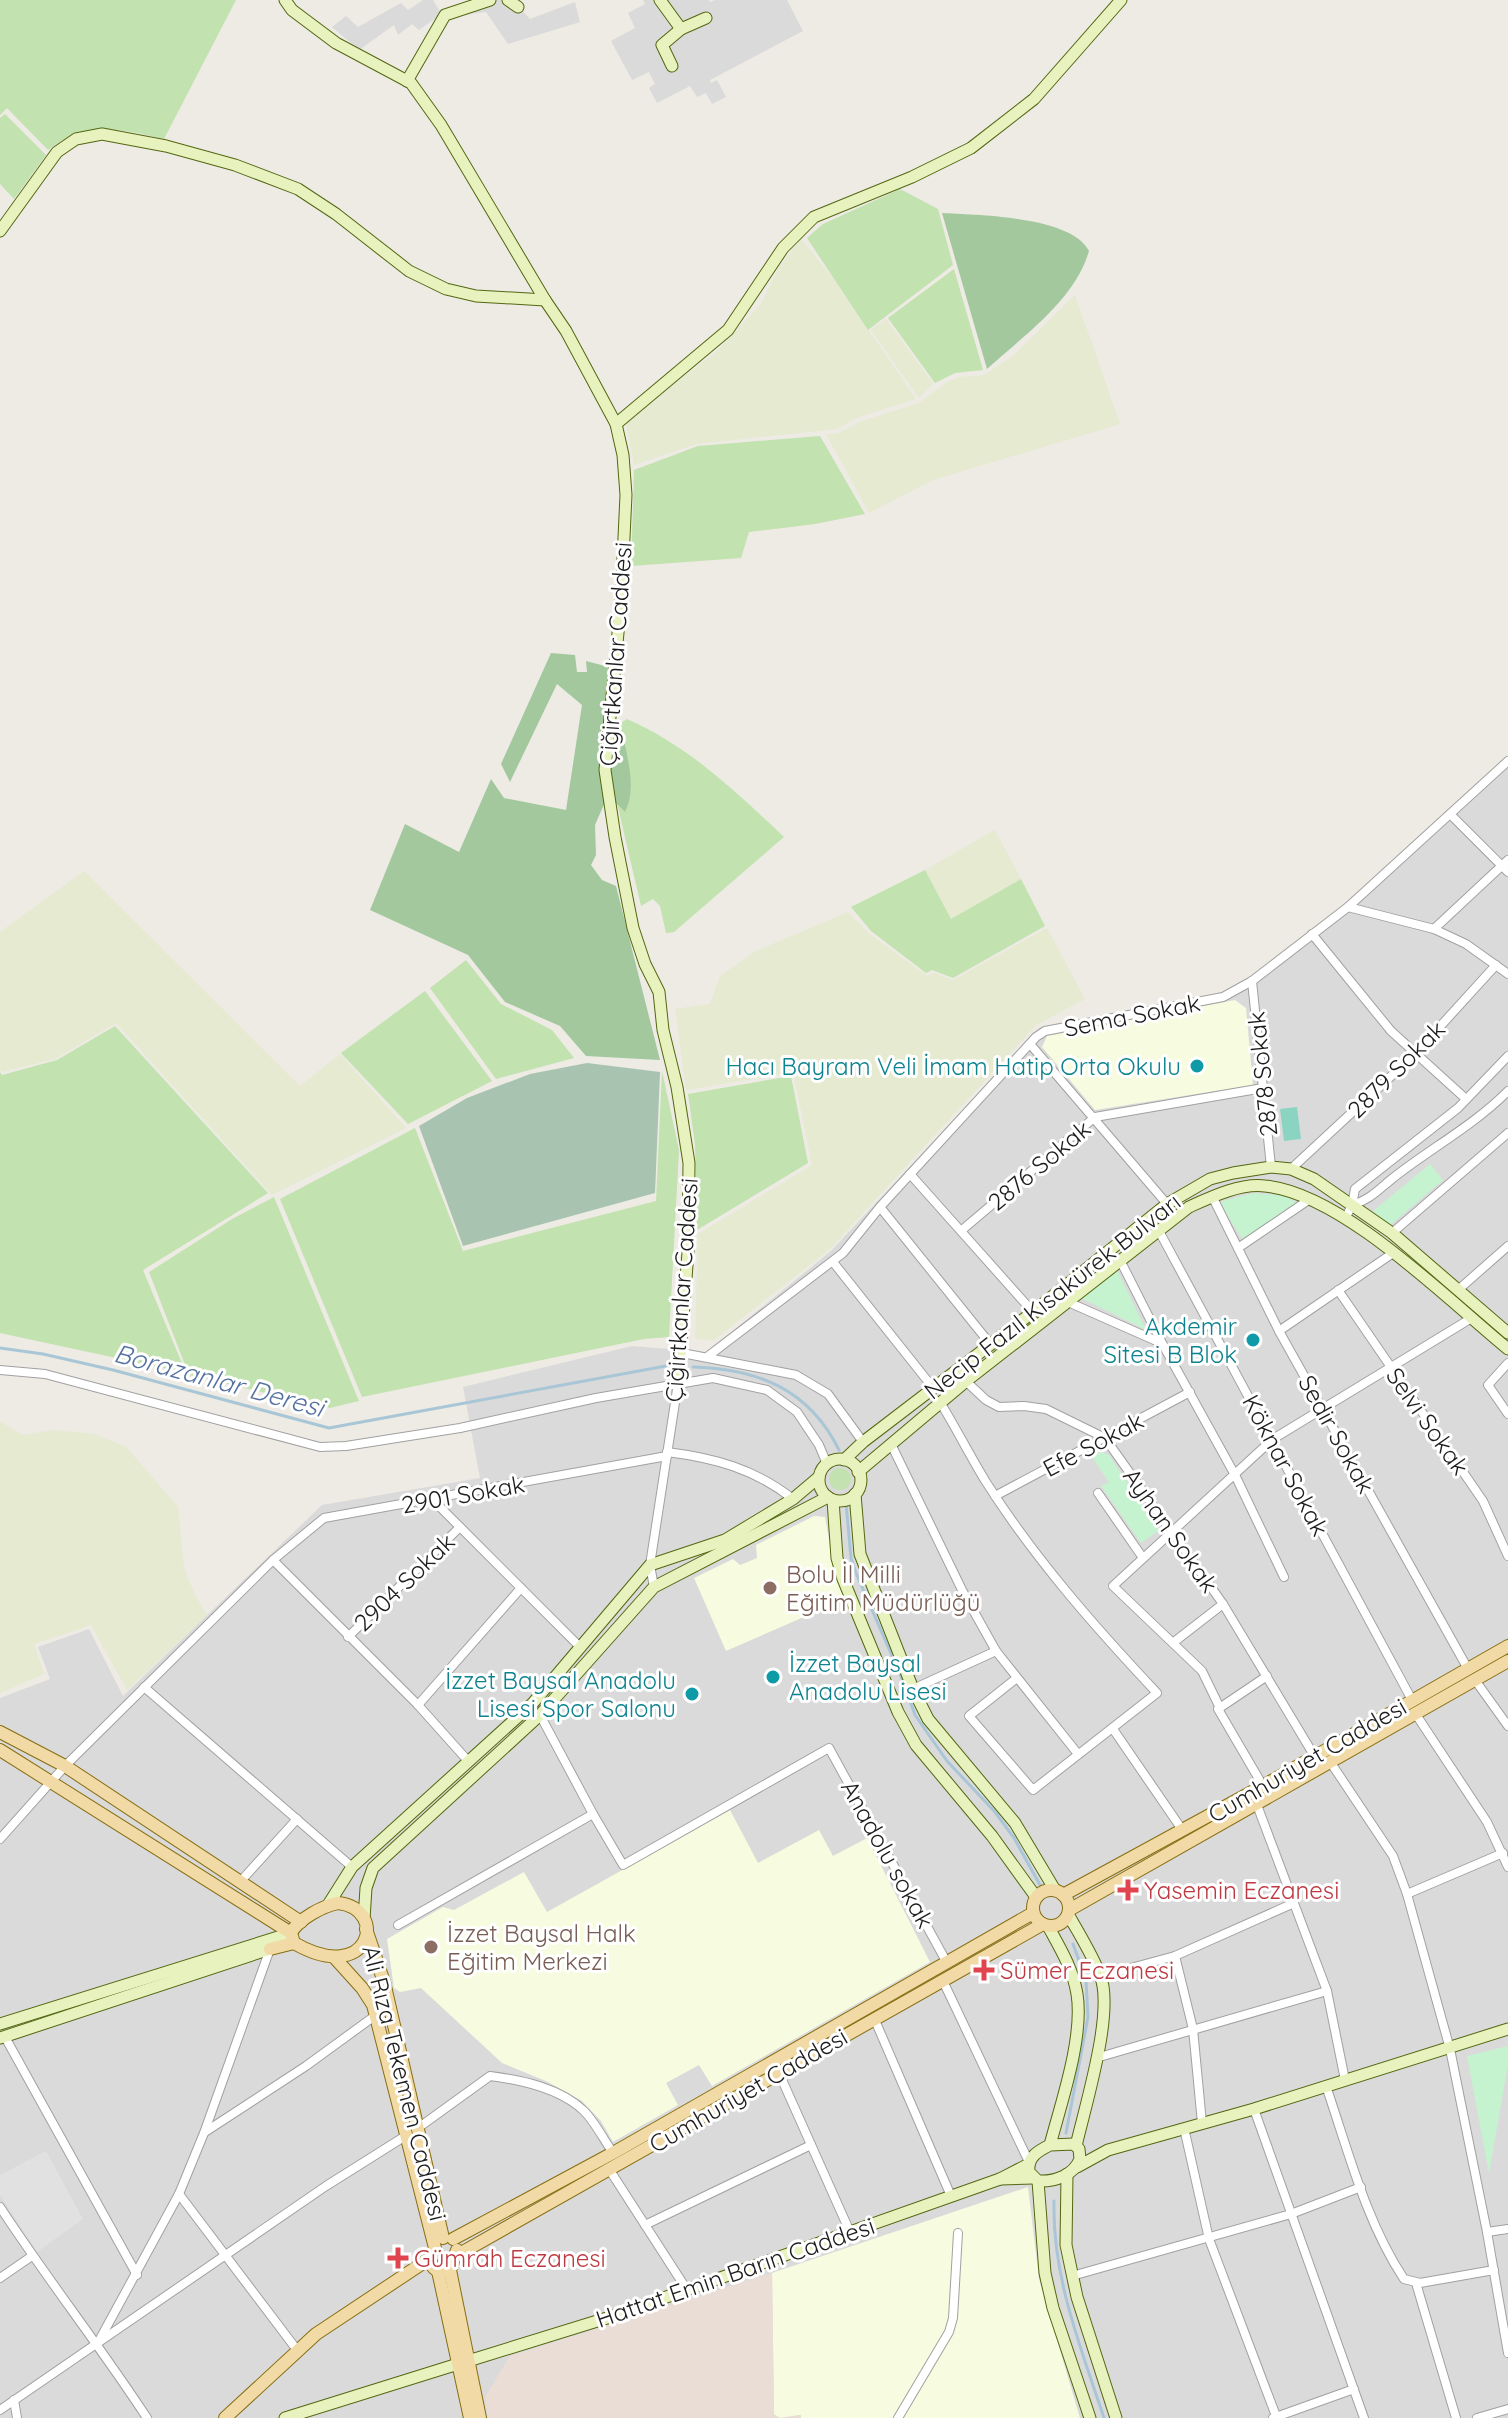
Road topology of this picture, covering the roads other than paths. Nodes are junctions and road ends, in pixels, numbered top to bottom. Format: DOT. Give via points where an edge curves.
graph roads {
  1 [pos="285,0"];
  2 [pos="490,0"];
  3 [pos="660,0"];
  4 [pos="1121,0"];
  5 [pos="706,18"];
  6 [pos="681,29"];
  7 [pos="672,66"];
  8 [pos="407,81"];
  9 [pos="0,231"];
  10 [pos="545,300"];
  11 [pos="616,424"];
  12 [pos="1508,761"];
  13 [pos="1450,814"];
  14 [pos="1506,866"];
  15 [pos="1348,907"];
  16 [pos="1434,929"];
  17 [pos="1312,934"];
  18 [pos="1496,965"];
  19 [pos="1508,974"];
  20 [pos="1252,981"];
  21 [pos="1030,1044"];
  22 [pos="1415,1054"];
  23 [pos="1508,1056"];
  24 [pos="1263,1088"];
  25 [pos="1508,1091"];
  26 [pos="1466,1099"];
  27 [pos="1095,1117"];
  28 [pos="1508,1133"];
  29 [pos="1271,1167"];
  30 [pos="1291,1169"];
  31 [pos="910,1174"];
  32 [pos="1212,1196"];
  33 [pos="1310,1199"];
  34 [pos="1167,1204"];
  35 [pos="1352,1205"];
  36 [pos="880,1207"];
  37 [pos="1345,1219"];
  38 [pos="962,1230"];
  39 [pos="1159,1231"];
  40 [pos="1392,1233"];
  41 [pos="1508,1246"];
  42 [pos="1238,1248"];
  43 [pos="1393,1253"];
  44 [pos="1120,1260"];
  45 [pos="833,1262"];
  46 [pos="1338,1290"];
  47 [pos="1458,1290"];
  48 [pos="1068,1302"];
  49 [pos="1033,1312"];
  50 [pos="1470,1319"];
  51 [pos="1279,1331"];
  52 [pos="1508,1333"];
  53 [pos="1162,1343"];
  54 [pos="991,1345"];
  55 [pos="1508,1349"];
  56 [pos="682,1353"];
  57 [pos="707,1357"];
  58 [pos="1508,1363"];
  59 [pos="1392,1369"];
  60 [pos="0,1370"];
  61 [pos="956,1372"];
  62 [pos="965,1382"];
  63 [pos="678,1383"];
  64 [pos="934,1389"];
  65 [pos="1190,1392"];
  66 [pos="940,1402"];
  67 [pos="1322,1410"];
  68 [pos="1508,1414"];
  69 [pos="1105,1438"];
  70 [pos="1273,1439"];
  71 [pos="863,1442"];
  72 [pos="891,1444"];
  73 [pos="667,1454"];
  74 [pos="844,1460"];
  75 [pos="827,1464"];
  76 [pos="858,1472"];
  77 [pos="1235,1475"];
  78 [pos="819,1477"];
  79 [pos="1098,1493"];
  80 [pos="855,1494"];
  81 [pos="995,1496"];
  82 [pos="793,1499"];
  83 [pos="831,1499"];
  84 [pos="434,1501"];
  85 [pos="460,1527"];
  86 [pos="1172,1532"];
  87 [pos="1508,1556"];
  88 [pos="1143,1558"];
  89 [pos="273,1560"];
  90 [pos="650,1565"];
  91 [pos="1284,1577"];
  92 [pos="654,1587"];
  93 [pos="521,1588"];
  94 [pos="1223,1604"];
  95 [pos="348,1637"];
  96 [pos="1174,1642"];
  97 [pos="1508,1646"];
  98 [pos="581,1648"];
  99 [pos="996,1651"];
  100 [pos="1508,1661"];
  101 [pos="1472,1674"];
  102 [pos="1267,1676"];
  103 [pos="1017,1678"];
  104 [pos="144,1687"];
  105 [pos="913,1689"];
  106 [pos="418,1705"];
  107 [pos="1414,1706"];
  108 [pos="1220,1708"];
  109 [pos="540,1715"];
  110 [pos="1508,1726"];
  111 [pos="1113,1729"];
  112 [pos="0,1732"];
  113 [pos="0,1750"];
  114 [pos="1078,1754"];
  115 [pos="1315,1757"];
  116 [pos="469,1762"];
  117 [pos="1331,1763"];
  118 [pos="65,1766"];
  119 [pos="51,1783"];
  120 [pos="1263,1786"];
  121 [pos="1257,1805"];
  122 [pos="593,1814"];
  123 [pos="297,1819"];
  124 [pos="1183,1831"];
  125 [pos="0,1839"];
  126 [pos="1503,1853"];
  127 [pos="352,1867"];
  128 [pos="1508,1867"];
  129 [pos="240,1882"];
  130 [pos="1059,1893"];
  131 [pos="1407,1894"];
  132 [pos="1036,1897"];
  133 [pos="1294,1903"];
  134 [pos="328,1905"];
  135 [pos="1068,1912"];
  136 [pos="1033,1913"];
  137 [pos="301,1922"];
  138 [pos="365,1924"];
  139 [pos="398,1925"];
  140 [pos="1046,1925"];
  141 [pos="293,1938"];
  142 [pos="270,1949"];
  143 [pos="1175,1956"];
  144 [pos="334,1957"];
  145 [pos="946,1961"];
  146 [pos="1101,1976"];
  147 [pos="943,1981"];
  148 [pos="1327,1991"];
  149 [pos="376,2015"];
  150 [pos="874,2018"];
  151 [pos="0,2024"];
  152 [pos="1193,2029"];
  153 [pos="1508,2029"];
  154 [pos="2,2038"];
  155 [pos="1450,2049"];
  156 [pos="1096,2058"];
  157 [pos="779,2073"];
  158 [pos="1345,2080"];
  159 [pos="1326,2086"];
  160 [pos="1254,2109"];
  161 [pos="1202,2123"];
  162 [pos="1184,2128"];
  163 [pos="412,2132"];
  164 [pos="204,2133"];
  165 [pos="811,2145"];
  166 [pos="1050,2145"];
  167 [pos="1077,2148"];
  168 [pos="1108,2150"];
  169 [pos="613,2153"];
  170 [pos="1029,2163"];
  171 [pos="609,2169"];
  172 [pos="1072,2170"];
  173 [pos="1000,2179"];
  174 [pos="1036,2180"];
  175 [pos="1361,2187"];
  176 [pos="179,2194"];
  177 [pos="951,2196"];
  178 [pos="0,2207"];
  179 [pos="1291,2214"];
  180 [pos="645,2225"];
  181 [pos="1508,2229"];
  182 [pos="850,2232"];
  183 [pos="1487,2232"];
  184 [pos="958,2233"];
  185 [pos="1209,2239"];
  186 [pos="441,2246"];
  187 [pos="225,2254"];
  188 [pos="32,2256"];
  189 [pos="454,2257"];
  190 [pos="1494,2270"];
  191 [pos="444,2271"];
  192 [pos="137,2275"];
  193 [pos="1072,2276"];
  194 [pos="0,2278"];
  195 [pos="1416,2283"];
  196 [pos="687,2290"];
  197 [pos="98,2344"];
  198 [pos="297,2350"];
  199 [pos="1508,2353"];
  200 [pos="463,2363"];
  201 [pos="1354,2389"];
  202 [pos="14,2400"];
  203 [pos="1508,2409"];
  204 [pos="0,2410"];
  205 [pos="1275,2417"];
  206 [pos="17,2418"];
  207 [pos="147,2418"];
  208 [pos="225,2418"];
  209 [pos="285,2418"];
  210 [pos="470,2418"];
  211 [pos="480,2418"];
  212 [pos="898,2418"];
  213 [pos="1090,2418"];
  214 [pos="1116,2418"];
  215 [pos="1364,2418"];
  216 [pos="1456,2418"];
  217 [pos="1477,2418"];
  1 -- 8 [label="main road, Çiğirtkanlar Caddesi" via="336,43"];
  2 -- 8 [label="main road" via="445,15"];
  3 -- 6 [label="main road"];
  4 -- 11 [label="main road" via="1034,99 971,148 814,217 783,248 728,330"];
  5 -- 6 [label="main road"];
  6 -- 7 [label="main road" via="662,45"];
  8 -- 10 [label="main road, Çiğirtkanlar Caddesi" via="441,125"];
  9 -- 10 [label="main road" via="57,152 76,139 102,134 235,165 298,189 409,271 446,289"];
  10 -- 11 [label="main road, Çiğirtkanlar Caddesi"];
  11 -- 56 [label="main road, Çiğirtkanlar Caddesi" via="626,495 605,770 633,928 659,992 689,1163"];
  12 -- 13 [label="street, Sema Sokak"];
  13 -- 14 [label="street"];
  13 -- 15 [label="street, Sema Sokak"];
  14 -- 16 [label="street"];
  15 -- 16 [label="street"];
  15 -- 17 [label="street, Sema Sokak"];
  16 -- 18 [label="street"];
  17 -- 20 [label="street, Sema Sokak"];
  17 -- 22 [label="street"];
  18 -- 19 [label="street"];
  18 -- 22 [label="street, 2879 Sokak"];
  20 -- 21 [label="street, Sema Sokak" via="1223,997 1045,1031"];
  20 -- 24 [label="street, 2878 Sokak"];
  21 -- 27 [label="street"];
  21 -- 31 [label="street, Sema Sokak"];
  22 -- 26 [label="street"];
  22 -- 30 [label="street, 2879 Sokak"];
  23 -- 26 [label="street"];
  24 -- 27 [label="street, 2876 Sokak"];
  24 -- 29 [label="street, 2878 Sokak"];
  25 -- 35 [label="street" via="1368,1200"];
  26 -- 35 [label="street" via="1355,1189"];
  27 -- 34 [label="street"];
  27 -- 38 [label="street, 2876 Sokak"];
  28 -- 40 [label="street"];
  29 -- 30 [label="main road, Necip Fazıl Kısakürek Bulvarı"];
  29 -- 34 [label="main road, Necip Fazıl Kısakürek Bulvarı" via="1210,1179"];
  30 -- 35 [label="main road, Necip Fazıl Kısakürek Bulvarı"];
  31 -- 36 [label="street, Sema Sokak"];
  31 -- 38 [label="street"];
  32 -- 33 [label="main road, Necip Fazıl Kısakürek Bulvarı" via="1262,1185"];
  32 -- 39 [label="main road, Necip Fazıl Kısakürek Bulvarı"];
  32 -- 42 [label="street, Sedir Sokak"];
  33 -- 37 [label="main road, Necip Fazıl Kısakürek Bulvarı"];
  33 -- 42 [label="street"];
  34 -- 49 [label="main road, Necip Fazıl Kısakürek Bulvarı"];
  35 -- 37 [label="street"];
  35 -- 40 [label="main road, Necip Fazıl Kısakürek Bulvarı"];
  36 -- 45 [label="street, Sema Sokak"];
  36 -- 54 [label="street"];
  37 -- 43 [label="main road, Necip Fazıl Kısakürek Bulvarı"];
  38 -- 49 [label="street"];
  39 -- 44 [label="main road, Necip Fazıl Kısakürek Bulvarı"];
  39 -- 70 [label="street, Köknar Sokak"];
  40 -- 47 [label="main road, Necip Fazıl Kısakürek Bulvarı"];
  41 -- 47 [label="street"];
  42 -- 51 [label="street, Sedir Sokak"];
  43 -- 46 [label="street"];
  43 -- 50 [label="main road, Necip Fazıl Kısakürek Bulvarı"];
  44 -- 48 [label="main road, Necip Fazıl Kısakürek Bulvarı"];
  44 -- 53 [label="street"];
  45 -- 57 [label="street, Sema Sokak"];
  45 -- 64 [label="street"];
  46 -- 51 [label="street"];
  46 -- 59 [label="street, Selvi Sokak"];
  47 -- 52 [label="main road, Necip Fazıl Kısakürek Bulvarı"];
  48 -- 53 [label="street"];
  48 -- 62 [label="main road, Necip Fazıl Kısakürek Bulvarı"];
  49 -- 54 [label="main road, Necip Fazıl Kısakürek Bulvarı"];
  50 -- 55 [label="main road, Necip Fazıl Kısakürek Bulvarı"];
  50 -- 59 [label="street"];
  51 -- 67 [label="street, Sedir Sokak"];
  53 -- 65 [label="street"];
  54 -- 61 [label="main road, Necip Fazıl Kısakürek Bulvarı"];
  56 -- 57 [label="street"];
  56 -- 63 [label="main road, Çiğirtkanlar Caddesi"];
  57 -- 71 [label="street" via="796,1375 828,1394"];
  58 -- 68 [label="street" via="1488,1385"];
  59 -- 67 [label="street"];
  59 -- 87 [label="street, Selvi Sokak" via="1483,1501"];
  60 -- 63 [label="street" via="45,1374 320,1447 460,1428"];
  61 -- 62 [label="street, Ayhan Sokak"];
  61 -- 64 [label="main road, Necip Fazıl Kısakürek Bulvarı"];
  62 -- 66 [label="main road, Necip Fazıl Kısakürek Bulvarı"];
  62 -- 69 [label="street, Ayhan Sokak" via="999,1407 1046,1409"];
  63 -- 73 [label="street, Çiğirtkanlar Caddesi"];
  63 -- 75 [label="street" via="713,1378 767,1390 797,1412"];
  64 -- 71 [label="main road, Necip Fazıl Kısakürek Bulvarı"];
  65 -- 69 [label="street, Efe Sokak"];
  65 -- 77 [label="street"];
  66 -- 72 [label="main road, Necip Fazıl Kısakürek Bulvarı"];
  66 -- 81 [label="street"];
  67 -- 70 [label="street"];
  67 -- 101 [label="street, Sedir Sokak"];
  69 -- 81 [label="street, Efe Sokak"];
  69 -- 86 [label="street, Ayhan Sokak"];
  70 -- 77 [label="street"];
  70 -- 107 [label="street, Köknar Sokak"];
  71 -- 74 [label="main road, Necip Fazıl Kısakürek Bulvarı"];
  72 -- 76 [label="main road, Necip Fazıl Kısakürek Bulvarı"];
  72 -- 99 [label="street"];
  73 -- 82 [label="street, 2901 Sokak" via="739,1467"];
  73 -- 84 [label="street, 2901 Sokak"];
  73 -- 90 [label="street, Çiğirtkanlar Caddesi"];
  74 -- 75 [label="main road"];
  74 -- 76 [label="main road"];
  75 -- 78 [label="main road"];
  76 -- 80 [label="main road"];
  77 -- 86 [label="street"];
  77 -- 91 [label="street"];
  78 -- 82 [label="main road"];
  78 -- 83 [label="main road"];
  79 -- 88 [label="street"];
  80 -- 83 [label="main road" via="846,1500"];
  80 -- 105 [label="main road" via="860,1554"];
  81 -- 111 [label="street" via="1092,1623 1157,1693"];
  82 -- 90 [label="main road" via="725,1540"];
  83 -- 92 [label="main road"];
  83 -- 132 [label="main road" via="843,1579 898,1712 916,1745"];
  84 -- 85 [label="street"];
  84 -- 89 [label="street, 2901 Sokak" via="324,1518"];
  85 -- 93 [label="street"];
  85 -- 95 [label="street, 2904 Sokak"];
  86 -- 88 [label="street"];
  86 -- 94 [label="street, Ayhan Sokak"];
  88 -- 96 [label="street" via="1113,1586"];
  89 -- 95 [label="street"];
  89 -- 104 [label="street, 2901 Sokak"];
  90 -- 92 [label="street, Çiğirtkanlar Caddesi"];
  90 -- 98 [label="main road"];
  92 -- 109 [label="main road"];
  93 -- 98 [label="street"];
  93 -- 106 [label="street"];
  94 -- 96 [label="street"];
  94 -- 102 [label="street, Ayhan Sokak"];
  95 -- 106 [label="street"];
  96 -- 108 [label="street" via="1202,1671"];
  97 -- 101 [label="main road, Cumhuriyet Caddesi"];
  98 -- 116 [label="main road" via="533,1703"];
  99 -- 103 [label="street"];
  99 -- 105 [label="street"];
  100 -- 101 [label="main road, Cumhuriyet Caddesi"];
  101 -- 107 [label="main road, Cumhuriyet Caddesi"];
  101 -- 110 [label="street, Sedir Sokak"];
  102 -- 108 [label="street"];
  102 -- 115 [label="street, Ayhan Sokak"];
  103 -- 114 [label="street"];
  103 -- 114 [label="street" via="969,1716 1033,1790"];
  104 -- 118 [label="street, 2901 Sokak"];
  104 -- 123 [label="street"];
  105 -- 130 [label="main road" via="928,1719 1015,1823"];
  106 -- 116 [label="street"];
  107 -- 115 [label="main road, Cumhuriyet Caddesi"];
  107 -- 117 [label="main road, Cumhuriyet Caddesi"];
  107 -- 126 [label="street, Köknar Sokak"];
  108 -- 120 [label="street"];
  109 -- 122 [label="street"];
  109 -- 138 [label="main road" via="373,1868 366,1888"];
  111 -- 114 [label="street"];
  111 -- 124 [label="street"];
  112 -- 118 [label="main road"];
  113 -- 119 [label="main road"];
  115 -- 120 [label="main road, Cumhuriyet Caddesi"];
  116 -- 127 [label="main road"];
  117 -- 121 [label="main road, Cumhuriyet Caddesi"];
  117 -- 131 [label="street" via="1393,1856"];
  118 -- 119 [label="street, 2901 Sokak"];
  118 -- 129 [label="main road"];
  119 -- 125 [label="street, 2901 Sokak"];
  119 -- 141 [label="main road"];
  120 -- 124 [label="main road, Cumhuriyet Caddesi"];
  121 -- 133 [label="street"];
  121 -- 135 [label="main road, Cumhuriyet Caddesi"];
  122 -- 139 [label="street"];
  122 -- 145 [label="street, Anadolu sokak" via="623,1865 829,1748"];
  123 -- 127 [label="street"];
  123 -- 129 [label="street"];
  124 -- 130 [label="main road, Cumhuriyet Caddesi"];
  126 -- 128 [label="street, Köknar Sokak"];
  126 -- 131 [label="street"];
  127 -- 134 [label="main road"];
  129 -- 137 [label="main road"];
  130 -- 132 [label="main road" via="1043,1891"];
  130 -- 135 [label="main road" via="1068,1902"];
  131 -- 155 [label="street"];
  132 -- 136 [label="main road"];
  133 -- 143 [label="street"];
  133 -- 148 [label="street"];
  134 -- 137 [label="main road"];
  134 -- 138 [label="main road" via="356,1908"];
  135 -- 140 [label="main road" via="1060,1924"];
  135 -- 146 [label="main road"];
  136 -- 140 [label="main road"];
  136 -- 145 [label="main road, Cumhuriyet Caddesi"];
  137 -- 141 [label="main road"];
  138 -- 144 [label="main road" via="360,1949"];
  138 -- 163 [label="main road, Ali Rıza Tekemen Caddesi" via="384,1982"];
  140 -- 147 [label="main road, Cumhuriyet Caddesi"];
  140 -- 166 [label="main road" via="1073,1976 1078,2015"];
  141 -- 142 [label="main road"];
  141 -- 144 [label="main road"];
  141 -- 151 [label="main road"];
  142 -- 154 [label="main road"];
  142 -- 164 [label="street"];
  143 -- 146 [label="street"];
  143 -- 152 [label="street"];
  144 -- 149 [label="main road, Ali Rıza Tekemen Caddesi" via="362,1988"];
  145 -- 169 [label="main road, Cumhuriyet Caddesi"];
  146 -- 156 [label="main road" via="1103,2012"];
  147 -- 150 [label="main road, Cumhuriyet Caddesi"];
  147 -- 170 [label="street"];
  148 -- 152 [label="street"];
  148 -- 158 [label="street"];
  149 -- 163 [label="main road, Ali Rıza Tekemen Caddesi"];
  149 -- 164 [label="street"];
  150 -- 157 [label="main road, Cumhuriyet Caddesi"];
  150 -- 177 [label="street"];
  152 -- 156 [label="street"];
  152 -- 161 [label="street"];
  153 -- 155 [label="main road"];
  154 -- 192 [label="street"];
  155 -- 158 [label="main road"];
  155 -- 183 [label="street"];
  156 -- 167 [label="main road"];
  157 -- 165 [label="street"];
  157 -- 171 [label="main road, Cumhuriyet Caddesi"];
  158 -- 159 [label="main road"];
  159 -- 160 [label="main road"];
  159 -- 175 [label="street"];
  160 -- 161 [label="main road"];
  160 -- 179 [label="street"];
  161 -- 162 [label="main road"];
  162 -- 168 [label="main road"];
  162 -- 185 [label="street"];
  163 -- 169 [label="street" via="490,2076 520,2080 561,2096 584,2112"];
  163 -- 186 [label="main road, Ali Rıza Tekemen Caddesi"];
  163 -- 187 [label="street"];
  164 -- 176 [label="street"];
  165 -- 180 [label="street"];
  165 -- 182 [label="street"];
  166 -- 167 [label="main road" via="1069,2143"];
  166 -- 170 [label="main road"];
  167 -- 168 [label="main road"];
  167 -- 172 [label="main road" via="1080,2159"];
  168 -- 172 [label="main road"];
  169 -- 186 [label="main road, Cumhuriyet Caddesi"];
  170 -- 173 [label="main road"];
  170 -- 174 [label="main road"];
  171 -- 180 [label="street"];
  171 -- 189 [label="main road, Cumhuriyet Caddesi"];
  172 -- 174 [label="main road"];
  172 -- 193 [label="main road" via="1066,2245"];
  173 -- 174 [label="main road"];
  173 -- 177 [label="main road, Hattat Emin Barın Caddesi"];
  174 -- 213 [label="main road" via="1045,2273"];
  175 -- 179 [label="street"];
  175 -- 195 [label="street" via="1390,2258 1404,2279"];
  176 -- 187 [label="street"];
  176 -- 192 [label="street"];
  177 -- 182 [label="main road, Hattat Emin Barın Caddesi"];
  178 -- 188 [label="street"];
  179 -- 185 [label="street"];
  179 -- 201 [label="street"];
  180 -- 196 [label="street"];
  181 -- 183 [label="street"];
  182 -- 196 [label="main road, Hattat Emin Barın Caddesi"];
  183 -- 190 [label="street"];
  184 -- 212 [label="street" via="949,2332"];
  185 -- 193 [label="street"];
  185 -- 205 [label="street"];
  186 -- 189 [label="main road" via="458,2247"];
  186 -- 191 [label="main road" via="432,2267"];
  186 -- 198 [label="main road, Cumhuriyet Caddesi"];
  187 -- 197 [label="street"];
  187 -- 198 [label="street"];
  188 -- 194 [label="street"];
  188 -- 197 [label="street"];
  189 -- 191 [label="main road"];
  190 -- 195 [label="street"];
  190 -- 199 [label="street"];
  191 -- 200 [label="main road"];
  192 -- 197 [label="street"];
  193 -- 214 [label="main road"];
  195 -- 216 [label="street"];
  196 -- 200 [label="main road, Hattat Emin Barın Caddesi"];
  197 -- 202 [label="street"];
  197 -- 207 [label="street"];
  198 -- 208 [label="main road, Cumhuriyet Caddesi"];
  200 -- 209 [label="main road, Hattat Emin Barın Caddesi"];
  200 -- 210 [label="main road"];
  200 -- 211 [label="main road"];
  201 -- 205 [label="street"];
  201 -- 215 [label="street"];
  202 -- 204 [label="street"];
  202 -- 206 [label="street"];
  203 -- 217 [label="street"];
}
